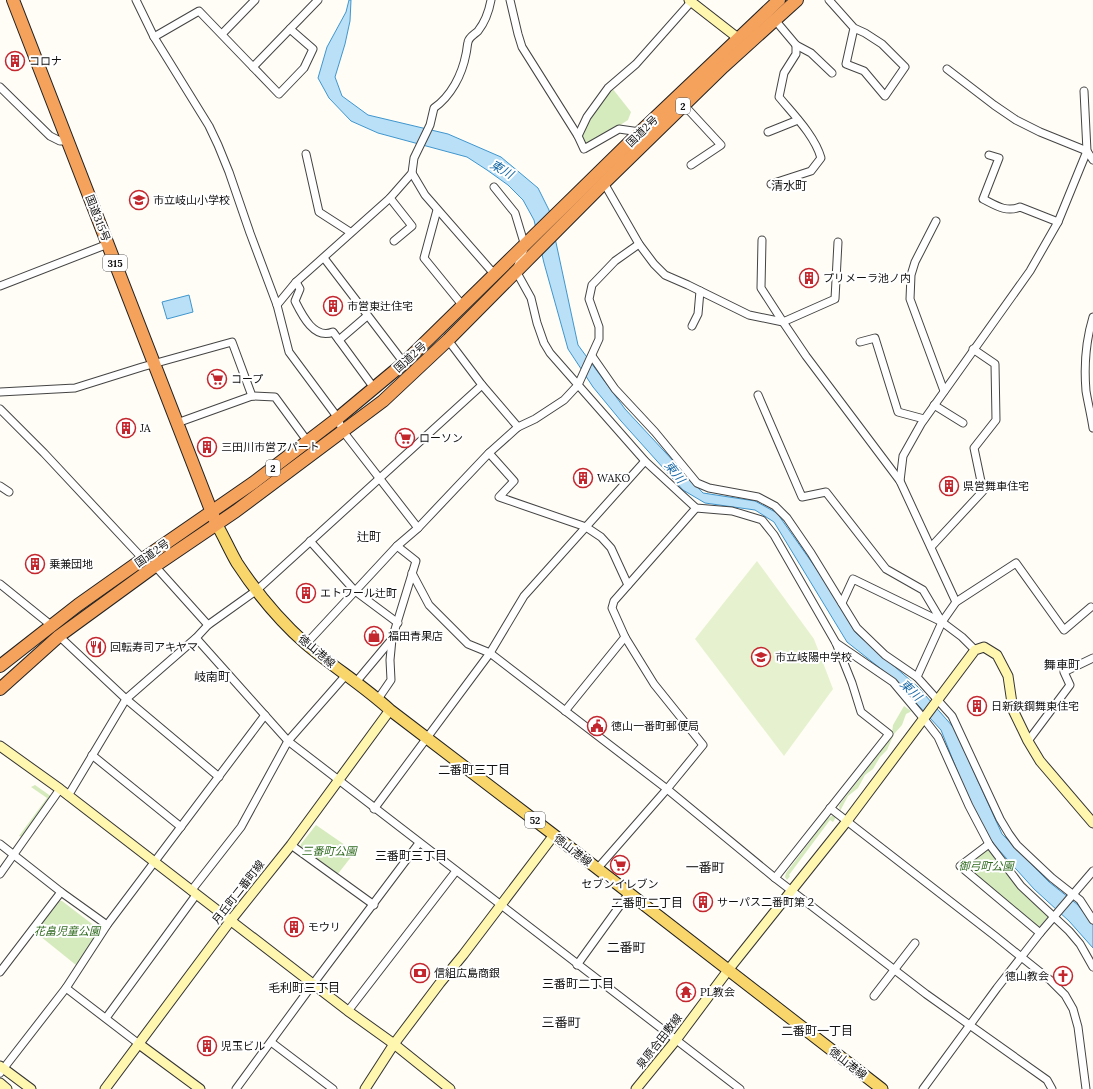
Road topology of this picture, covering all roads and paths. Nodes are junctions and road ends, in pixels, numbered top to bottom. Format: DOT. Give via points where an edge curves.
graph roads {
  1 [pos="14,0"];
  2 [pos="136,0"];
  3 [pos="256,0"];
  4 [pos="318,0"];
  5 [pos="491,0"];
  6 [pos="510,0"];
  7 [pos="779,0"];
  8 [pos="797,0"];
  9 [pos="829,0"];
  10 [pos="690,1"];
  11 [pos="774,20"];
  12 [pos="854,28"];
  13 [pos="290,29"];
  14 [pos="222,34"];
  15 [pos="154,37"];
  16 [pos="742,41"];
  17 [pos="796,45"];
  18 [pos="253,67"];
  19 [pos="947,69"];
  20 [pos="832,74"];
  21 [pos="0,87"];
  22 [pos="1084,91"];
  23 [pos="684,105"];
  24 [pos="798,120"];
  25 [pos="640,132"];
  26 [pos="768,132"];
  27 [pos="578,136"];
  28 [pos="68,141"];
  29 [pos="1087,151"];
  30 [pos="306,154"];
  31 [pos="990,155"];
  32 [pos="1093,160"];
  33 [pos="691,165"];
  34 [pos="412,173"];
  35 [pos="604,183"];
  36 [pos="771,184"];
  37 [pos="494,187"];
  38 [pos="390,198"];
  39 [pos="437,210"];
  40 [pos="569,210"];
  41 [pos="936,221"];
  42 [pos="1058,222"];
  43 [pos="350,232"];
  44 [pos="762,240"];
  45 [pos="394,241"];
  46 [pos="838,242"];
  47 [pos="108,244"];
  48 [pos="639,244"];
  49 [pos="525,246"];
  50 [pos="324,258"];
  51 [pos="516,271"];
  52 [pos="495,275"];
  53 [pos="296,282"];
  54 [pos="0,286"];
  55 [pos="700,291"];
  56 [pos="278,305"];
  57 [pos="463,306"];
  58 [pos="367,316"];
  59 [pos="784,322"];
  60 [pos="1092,323"];
  61 [pos="692,326"];
  62 [pos="339,340"];
  63 [pos="448,340"];
  64 [pos="860,342"];
  65 [pos="973,349"];
  66 [pos="592,356"];
  67 [pos="404,363"];
  68 [pos="154,364"];
  69 [pos="482,385"];
  70 [pos="578,385"];
  71 [pos="374,388"];
  72 [pos="944,391"];
  73 [pos="1086,391"];
  74 [pos="0,392"];
  75 [pos="758,395"];
  76 [pos="252,396"];
  77 [pos="1093,396"];
  78 [pos="934,405"];
  79 [pos="0,409"];
  80 [pos="338,418"];
  81 [pos="924,419"];
  82 [pos="963,422"];
  83 [pos="177,423"];
  84 [pos="518,427"];
  85 [pos="1093,428"];
  86 [pos="342,430"];
  87 [pos="308,442"];
  88 [pos="489,453"];
  89 [pos="644,461"];
  90 [pos="380,479"];
  91 [pos="900,481"];
  92 [pos="0,486"];
  93 [pos="9,492"];
  94 [pos="696,508"];
  95 [pos="210,512"];
  96 [pos="217,525"];
  97 [pos="586,527"];
  98 [pos="418,528"];
  99 [pos="310,541"];
  100 [pos="397,546"];
  101 [pos="931,547"];
  102 [pos="143,559"];
  103 [pos="155,566"];
  104 [pos="412,573"];
  105 [pos="0,584"];
  106 [pos="628,585"];
  107 [pos="257,590"];
  108 [pos="355,591"];
  109 [pos="956,602"];
  110 [pos="842,603"];
  111 [pos="1091,608"];
  112 [pos="942,622"];
  113 [pos="398,623"];
  114 [pos="208,625"];
  115 [pos="52,626"];
  116 [pos="60,636"];
  117 [pos="625,637"];
  118 [pos="196,638"];
  119 [pos="392,639"];
  120 [pos="836,643"];
  121 [pos="306,644"];
  122 [pos="975,650"];
  123 [pos="490,653"];
  124 [pos="1093,658"];
  125 [pos="0,666"];
  126 [pos="346,675"];
  127 [pos="917,677"];
  128 [pos="356,682"];
  129 [pos="0,689"];
  130 [pos="126,699"];
  131 [pos="378,699"];
  132 [pos="937,700"];
  133 [pos="390,710"];
  134 [pos="565,711"];
  135 [pos="265,716"];
  136 [pos="924,719"];
  137 [pos="427,738"];
  138 [pos="1028,741"];
  139 [pos="288,742"];
  140 [pos="0,746"];
  141 [pos="92,755"];
  142 [pos="219,777"];
  143 [pos="338,780"];
  144 [pos="60,789"];
  145 [pos="668,789"];
  146 [pos="68,796"];
  147 [pos="830,808"];
  148 [pos="374,809"];
  149 [pos="847,821"];
  150 [pos="1093,823"];
  151 [pos="181,827"];
  152 [pos="554,835"];
  153 [pos="419,843"];
  154 [pos="0,844"];
  155 [pos="989,844"];
  156 [pos="291,845"];
  157 [pos="14,856"];
  158 [pos="154,863"];
  159 [pos="598,869"];
  160 [pos="456,872"];
  161 [pos="1093,872"];
  162 [pos="0,874"];
  163 [pos="775,878"];
  164 [pos="792,890"];
  165 [pos="61,892"];
  166 [pos="194,893"];
  167 [pos="629,893"];
  168 [pos="1073,894"];
  169 [pos="374,904"];
  170 [pos="501,905"];
  171 [pos="1053,917"];
  172 [pos="231,920"];
  173 [pos="1093,920"];
  174 [pos="106,924"];
  175 [pos="1040,933"];
  176 [pos="915,943"];
  177 [pos="1021,957"];
  178 [pos="577,964"];
  179 [pos="1093,967"];
  180 [pos="729,969"];
  181 [pos="895,969"];
  182 [pos="0,972"];
  183 [pos="313,984"];
  184 [pos="66,988"];
  185 [pos="874,996"];
  186 [pos="348,1011"];
  187 [pos="106,1018"];
  188 [pos="969,1026"];
  189 [pos="676,1040"];
  190 [pos="271,1042"];
  191 [pos="139,1044"];
  192 [pos="394,1044"];
  193 [pos="1,1069"];
  194 [pos="0,1083"];
  195 [pos="640,1088"];
  196 [pos="7,1089"];
  197 [pos="30,1089"];
  198 [pos="105,1089"];
  199 [pos="200,1089"];
  200 [pos="236,1089"];
  201 [pos="333,1089"];
  202 [pos="365,1089"];
  203 [pos="450,1089"];
  204 [pos="740,1089"];
  205 [pos="882,1089"];
  206 [pos="922,1089"];
  207 [pos="1052,1089"];
  208 [pos="1086,1089"];
  1 -- 28 [label="highway, 国道315号 / 315"];
  2 -- 15 [label="street"];
  3 -- 14 [label="street"];
  4 -- 13 [label="street"];
  5 -- 34 [label="street" via="482,24 468,41 460,74 451,91 434,108 430,124 414,158"];
  6 -- 27 [label="street" via="522,47"];
  7 -- 16 [label="highway, 国道2号 / 2"];
  8 -- 11 [label="highway, 国道2号 / 2"];
  9 -- 12 [label="street"];
  10 -- 16 [label="street"];
  10 -- 27 [label="street" via="636,64 608,88 587,117"];
  11 -- 16 [label="highway, 国道2号 / 2"];
  11 -- 17 [label="street"];
  12 -- 12 [label="street" via="846,64 864,72 885,96 905,67 882,44"];
  13 -- 18 [label="street"];
  13 -- 18 [label="street" via="313,49 304,68 279,94"];
  14 -- 15 [label="street" via="199,11"];
  14 -- 18 [label="street"];
  15 -- 56 [label="street" via="218,145"];
  16 -- 23 [label="highway, 国道2号 / 2"];
  16 -- 25 [label="highway, 国道2号 / 2"];
  17 -- 20 [label="street" via="812,53"];
  17 -- 24 [label="street" via="796,54 784,72 780,97"];
  19 -- 29 [label="street" via="1016,120"];
  21 -- 28 [label="street" via="50,136 60,141"];
  22 -- 29 [label="street"];
  23 -- 33 [label="street" via="721,145"];
  23 -- 35 [label="highway, 国道2号 / 2"];
  24 -- 26 [label="street"];
  24 -- 36 [label="street" via="821,158 812,171"];
  25 -- 27 [label="street" via="619,130 584,150"];
  25 -- 40 [label="highway, 国道2号 / 2"];
  28 -- 47 [label="highway, 国道315号 / 315"];
  29 -- 32 [label="street"];
  29 -- 42 [label="street"];
  30 -- 43 [label="street" via="319,212"];
  31 -- 42 [label="street" via="999,158 983,199 1005,210 1020,207"];
  34 -- 38 [label="street"];
  34 -- 39 [label="street" via="425,196"];
  35 -- 40 [label="highway, 国道2号 / 2"];
  35 -- 48 [label="street"];
  37 -- 49 [label="street" via="515,213"];
  38 -- 43 [label="street"];
  38 -- 45 [label="street" via="412,226"];
  39 -- 52 [label="street"];
  39 -- 57 [label="street" via="424,258"];
  40 -- 49 [label="highway, 国道2号 / 2"];
  40 -- 51 [label="highway, 国道2号 / 2"];
  41 -- 72 [label="street" via="915,262 911,275 910,299"];
  42 -- 65 [label="street" via="1030,271"];
  43 -- 50 [label="street"];
  44 -- 59 [label="street" via="761,288"];
  46 -- 59 [label="street" via="835,299"];
  47 -- 54 [label="street"];
  47 -- 68 [label="highway, 国道315号 / 315"];
  48 -- 55 [label="street" via="665,275"];
  48 -- 66 [label="street" via="615,261 592,284 589,299 599,327 599,339"];
  49 -- 51 [label="street"];
  49 -- 52 [label="highway, 国道2号 / 2"];
  50 -- 53 [label="street"];
  50 -- 58 [label="street"];
  51 -- 63 [label="highway, 国道2号 / 2"];
  51 -- 70 [label="street" via="532,298 544,343"];
  52 -- 57 [label="highway, 国道2号 / 2"];
  53 -- 56 [label="street"];
  53 -- 62 [label="street" via="300,289 295,301 303,316 314,329 320,333 333,332"];
  55 -- 59 [label="street" via="749,315"];
  55 -- 61 [label="street" via="698,314"];
  56 -- 80 [label="street" via="289,352"];
  57 -- 67 [label="highway, 国道2号 / 2"];
  58 -- 62 [label="street"];
  58 -- 67 [label="street"];
  59 -- 91 [label="street" via="806,356"];
  60 -- 73 [label="street" via="1087,347"];
  62 -- 71 [label="street"];
  63 -- 69 [label="street"];
  63 -- 86 [label="highway, 国道2号 / 2" via="383,401"];
  64 -- 81 [label="street" via="875,338 898,412"];
  65 -- 72 [label="street"];
  65 -- 101 [label="street" via="995,364 996,420 974,448 983,491"];
  66 -- 70 [label="street"];
  66 -- 110 [label="street" via="615,389 697,483 709,488 758,497 775,506 787,518"];
  67 -- 71 [label="highway, 国道2号 / 2"];
  68 -- 74 [label="street" via="75,388"];
  68 -- 76 [label="street" via="232,342"];
  68 -- 83 [label="highway, 国道315号 / 315"];
  69 -- 84 [label="street"];
  69 -- 90 [label="street"];
  70 -- 84 [label="street" via="564,400 535,420"];
  70 -- 89 [label="street"];
  71 -- 80 [label="highway, 国道2号 / 2"];
  72 -- 78 [label="street"];
  73 -- 77 [label="street"];
  73 -- 85 [label="street"];
  75 -- 112 [label="street" via="802,497 826,492 886,569 923,590"];
  76 -- 83 [label="street"];
  76 -- 87 [label="street" via="275,397"];
  78 -- 81 [label="street"];
  78 -- 82 [label="street"];
  79 -- 102 [label="street" via="44,452"];
  80 -- 86 [label="street"];
  80 -- 87 [label="highway, 国道2号 / 2"];
  81 -- 91 [label="street" via="903,456"];
  83 -- 95 [label="highway, 国道315号 / 315"];
  84 -- 88 [label="street"];
  86 -- 90 [label="street"];
  86 -- 96 [label="highway, 国道2号 / 2"];
  87 -- 95 [label="highway, 国道2号 / 2"];
  88 -- 97 [label="street" via="514,481 499,497"];
  88 -- 98 [label="street"];
  89 -- 94 [label="street"];
  89 -- 97 [label="street"];
  90 -- 98 [label="street"];
  90 -- 99 [label="street"];
  91 -- 101 [label="street"];
  92 -- 93 [label="street"];
  94 -- 106 [label="street"];
  94 -- 120 [label="street" via="732,511 762,520 774,535"];
  95 -- 96 [label="highway, 国道315号 / 315"];
  95 -- 102 [label="highway, 国道2号 / 2"];
  96 -- 103 [label="highway, 国道2号 / 2"];
  96 -- 107 [label="main road, 徳山港線 / 52" via="237,562"];
  97 -- 106 [label="street" via="611,548"];
  97 -- 123 [label="street" via="524,596"];
  98 -- 100 [label="street"];
  99 -- 107 [label="street"];
  99 -- 108 [label="street"];
  100 -- 104 [label="street" via="416,561"];
  100 -- 108 [label="street"];
  101 -- 109 [label="street"];
  102 -- 115 [label="highway, 国道2号 / 2"];
  103 -- 114 [label="street"];
  103 -- 116 [label="highway, 国道2号 / 2"];
  104 -- 113 [label="street"];
  104 -- 123 [label="street" via="429,605 468,644"];
  105 -- 115 [label="street"];
  106 -- 117 [label="street" via="614,601 612,608"];
  107 -- 114 [label="street"];
  107 -- 121 [label="main road, 徳山港線 / 52"];
  108 -- 113 [label="street"];
  108 -- 121 [label="street"];
  109 -- 111 [label="street" via="1016,563 1064,630"];
  109 -- 112 [label="street"];
  110 -- 112 [label="street" via="853,579"];
  110 -- 127 [label="street" via="866,638"];
  112 -- 122 [label="street"];
  112 -- 127 [label="street"];
  113 -- 119 [label="street"];
  114 -- 118 [label="street"];
  115 -- 125 [label="highway, 国道2号 / 2"];
  116 -- 129 [label="highway, 国道2号 / 2"];
  116 -- 130 [label="street"];
  117 -- 134 [label="street"];
  117 -- 145 [label="street" via="654,684 702,745"];
  118 -- 130 [label="street"];
  118 -- 135 [label="street"];
  119 -- 128 [label="street"];
  119 -- 131 [label="street" via="391,680"];
  120 -- 136 [label="street" via="893,682"];
  120 -- 147 [label="street" via="861,712 889,734"];
  121 -- 126 [label="main road, 徳山港線 / 52"];
  122 -- 132 [label="street, 泉原合田敷線"];
  122 -- 138 [label="street" via="984,647 997,655 1008,676 1013,710"];
  123 -- 134 [label="street"];
  123 -- 137 [label="street"];
  124 -- 138 [label="street" via="1064,672 1070,684"];
  126 -- 128 [label="main road, 徳山港線 / 52"];
  126 -- 139 [label="street"];
  127 -- 132 [label="street"];
  128 -- 131 [label="main road, 徳山港線 / 52"];
  130 -- 141 [label="street"];
  130 -- 142 [label="street"];
  131 -- 133 [label="main road, 徳山港線 / 52"];
  132 -- 136 [label="street, 泉原合田敷線"];
  132 -- 168 [label="street" via="952,716 1009,834 1052,878"];
  133 -- 137 [label="main road, 徳山港線 / 52"];
  133 -- 143 [label="street, 月丘町二番町線"];
  134 -- 145 [label="street"];
  135 -- 139 [label="street"];
  135 -- 142 [label="street"];
  136 -- 149 [label="street, 泉原合田敷線"];
  136 -- 155 [label="street" via="938,737"];
  137 -- 148 [label="street"];
  137 -- 152 [label="main road, 徳山港線 / 52"];
  138 -- 150 [label="street" via="1040,761"];
  139 -- 143 [label="street"];
  139 -- 166 [label="street" via="241,827"];
  140 -- 144 [label="street"];
  141 -- 146 [label="street"];
  141 -- 151 [label="street"];
  142 -- 151 [label="street"];
  143 -- 148 [label="street"];
  143 -- 156 [label="street, 月丘町二番町線"];
  144 -- 146 [label="street"];
  144 -- 157 [label="street"];
  145 -- 159 [label="street"];
  145 -- 163 [label="street"];
  146 -- 158 [label="street"];
  147 -- 149 [label="street"];
  147 -- 163 [label="street"];
  148 -- 153 [label="street"];
  149 -- 164 [label="street, 泉原合田敷線"];
  149 -- 177 [label="street"];
  151 -- 158 [label="street"];
  152 -- 159 [label="main road, 徳山港線 / 52"];
  152 -- 170 [label="street"];
  153 -- 160 [label="street"];
  153 -- 169 [label="street"];
  154 -- 157 [label="street"];
  155 -- 171 [label="street" via="1021,886"];
  155 -- 175 [label="street" via="960,866"];
  156 -- 169 [label="street"];
  156 -- 172 [label="street, 月丘町二番町線"];
  157 -- 162 [label="street"];
  157 -- 165 [label="street"];
  158 -- 166 [label="street"];
  158 -- 174 [label="street"];
  159 -- 167 [label="main road, 徳山港線 / 52"];
  160 -- 170 [label="street"];
  160 -- 186 [label="street"];
  161 -- 168 [label="street"];
  163 -- 164 [label="street"];
  164 -- 180 [label="street, 泉原合田敷線"];
  164 -- 181 [label="street"];
  165 -- 174 [label="street"];
  165 -- 182 [label="street"];
  166 -- 172 [label="street"];
  166 -- 187 [label="street"];
  167 -- 178 [label="street"];
  167 -- 180 [label="main road, 徳山港線 / 52"];
  168 -- 171 [label="street"];
  168 -- 173 [label="street"];
  169 -- 183 [label="street"];
  170 -- 178 [label="street"];
  170 -- 192 [label="street"];
  171 -- 175 [label="street"];
  171 -- 179 [label="street" via="1080,944"];
  172 -- 183 [label="street"];
  172 -- 191 [label="street, 月丘町二番町線"];
  174 -- 184 [label="street"];
  175 -- 177 [label="street"];
  176 -- 181 [label="street"];
  177 -- 188 [label="street"];
  177 -- 208 [label="street" via="1065,995 1073,1008"];
  178 -- 189 [label="street"];
  180 -- 189 [label="street, 泉原合田敷線"];
  180 -- 205 [label="main road, 徳山港線 / 52"];
  181 -- 185 [label="street"];
  181 -- 188 [label="street"];
  183 -- 186 [label="street"];
  183 -- 190 [label="street"];
  184 -- 187 [label="street"];
  184 -- 193 [label="street"];
  186 -- 192 [label="street"];
  187 -- 191 [label="street"];
  188 -- 206 [label="street"];
  188 -- 207 [label="street" via="1047,1080"];
  189 -- 195 [label="street, 泉原合田敷線"];
  189 -- 204 [label="street"];
  190 -- 200 [label="street"];
  190 -- 201 [label="street"];
  191 -- 198 [label="street, 月丘町二番町線"];
  191 -- 199 [label="street"];
  192 -- 202 [label="street"];
  192 -- 203 [label="street"];
  193 -- 197 [label="street"];
  194 -- 196 [label="street"];
}
